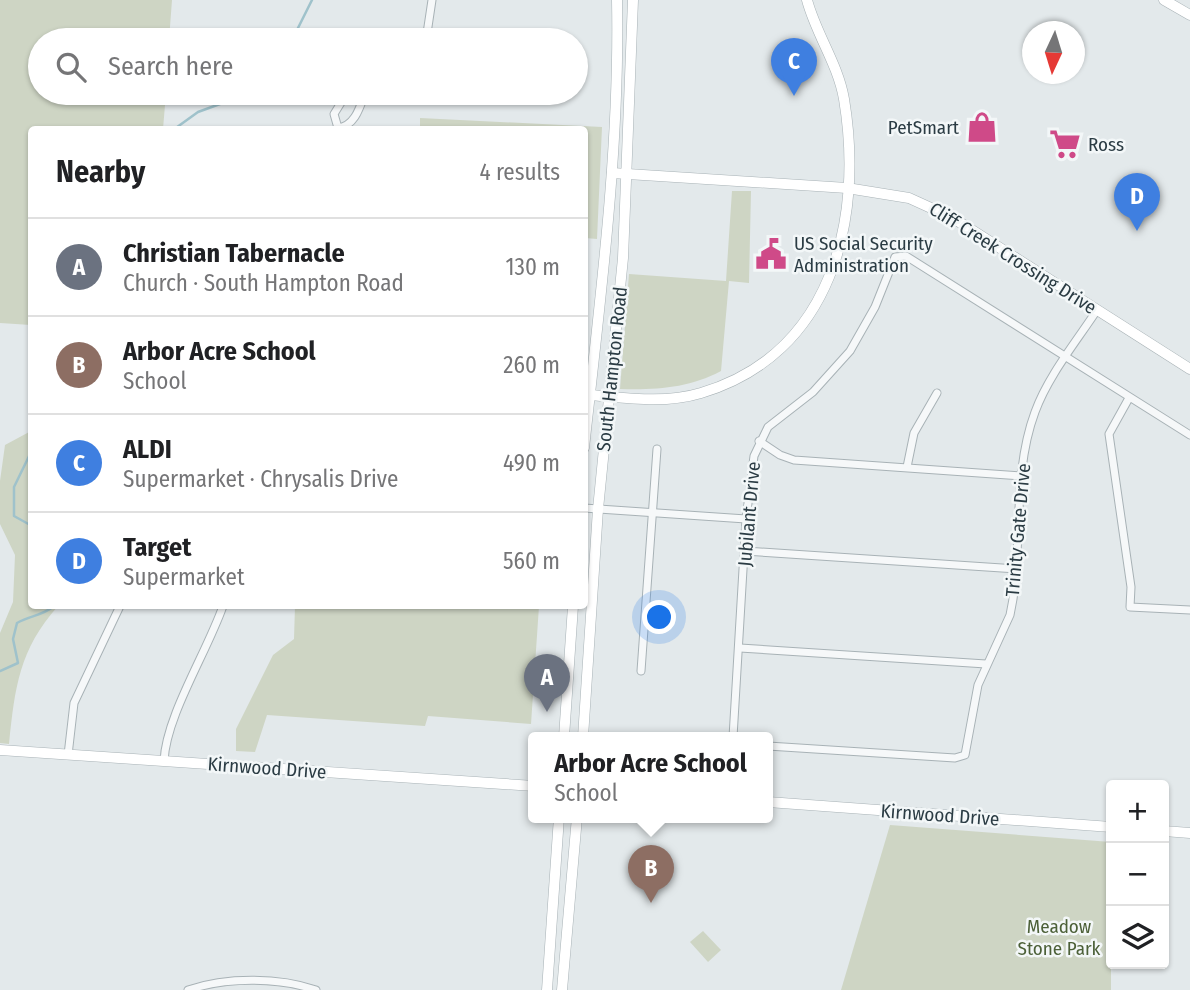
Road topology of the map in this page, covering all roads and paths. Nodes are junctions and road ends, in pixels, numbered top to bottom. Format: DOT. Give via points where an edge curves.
graph roads {
  1 [pos="432,0"];
  2 [pos="617,0"];
  3 [pos="633,0"];
  4 [pos="807,0"];
  5 [pos="1164,0"];
  6 [pos="1190,15"];
  7 [pos="428,28"];
  8 [pos="340,105"];
  9 [pos="360,105"];
  10 [pos="337,126"];
  11 [pos="347,126"];
  12 [pos="612,173"];
  13 [pos="627,173"];
  14 [pos="847,188"];
  15 [pos="605,257"];
  16 [pos="623,258"];
  17 [pos="1097,310"];
  18 [pos="1066,359"];
  19 [pos="1190,369"];
  20 [pos="588,386"];
  21 [pos="937,393"];
  22 [pos="588,394"];
  23 [pos="608,396"];
  24 [pos="1129,398"];
  25 [pos="1190,435"];
  26 [pos="759,441"];
  27 [pos="657,449"];
  28 [pos="907,467"];
  29 [pos="1021,476"];
  30 [pos="588,508"];
  31 [pos="598,509"];
  32 [pos="651,512"];
  33 [pos="747,519"];
  34 [pos="745,551"];
  35 [pos="1017,569"];
  36 [pos="119,609"];
  37 [pos="222,609"];
  38 [pos="573,609"];
  39 [pos="1190,610"];
  40 [pos="740,648"];
  41 [pos="986,664"];
  42 [pos="641,671"];
  43 [pos="564,732"];
  44 [pos="583,732"];
  45 [pos="733,732"];
  46 [pos="773,746"];
  47 [pos="0,750"];
  48 [pos="68,755"];
  49 [pos="163,761"];
  50 [pos="528,786"];
  51 [pos="773,802"];
  52 [pos="559,823"];
  53 [pos="576,823"];
  54 [pos="1106,827"];
  55 [pos="1169,831"];
  56 [pos="1190,832"];
  57 [pos="238,986"];
  58 [pos="188,990"];
  59 [pos="316,990"];
  60 [pos="547,990"];
  61 [pos="562,990"];
  1 -- 7 [label="street"];
  2 -- 12 [label="street, South Hampton Road"];
  3 -- 13 [label="street, South Hampton Road"];
  4 -- 14 [label="street" via="844,96"];
  5 -- 6 [label="street"];
  8 -- 10 [label="street" via="334,114"];
  9 -- 11 [label="street"];
  12 -- 13 [label="street, Cliff Creek Crossing Drive"];
  12 -- 15 [label="street, South Hampton Road"];
  13 -- 14 [label="street, Cliff Creek Crossing Drive"];
  13 -- 16 [label="street, South Hampton Road"];
  14 -- 17 [label="street, Cliff Creek Crossing Drive" via="899,195 929,205"];
  14 -- 23 [label="street" via="843,235 832,275 808,318 779,349 752,369 700,393 673,398"];
  15 -- 16 [label="street"];
  15 -- 20 [label="street, South Hampton Road"];
  16 -- 23 [label="street, South Hampton Road"];
  17 -- 18 [label="street, Trinity Gate Drive"];
  17 -- 19 [label="street, Cliff Creek Crossing Drive"];
  18 -- 24 [label="street"];
  18 -- 26 [label="street, Jubilant Drive" via="906,257 895,257 875,307 850,351 813,392 773,422"];
  18 -- 29 [label="street, Trinity Gate Drive" via="1035,412"];
  21 -- 28 [label="street" via="915,433"];
  22 -- 23 [label="street"];
  23 -- 31 [label="street, South Hampton Road"];
  24 -- 25 [label="street"];
  24 -- 39 [label="street" via="1110,433 1130,607"];
  26 -- 28 [label="street" via="794,460"];
  26 -- 33 [label="street, Jubilant Drive" via="752,461"];
  27 -- 32 [label="street"];
  28 -- 29 [label="street"];
  29 -- 35 [label="street, Trinity Gate Drive"];
  30 -- 31 [label="street"];
  31 -- 32 [label="street"];
  31 -- 44 [label="street, South Hampton Road"];
  32 -- 33 [label="street"];
  32 -- 42 [label="street"];
  33 -- 34 [label="street, Jubilant Drive"];
  34 -- 35 [label="street"];
  34 -- 40 [label="street, Jubilant Drive"];
  35 -- 41 [label="street, Trinity Gate Drive" via="1010,615"];
  36 -- 48 [label="street" via="74,703"];
  37 -- 49 [label="street" via="167,733"];
  38 -- 43 [label="street"];
  40 -- 41 [label="street"];
  40 -- 45 [label="street, Jubilant Drive"];
  41 -- 46 [label="street, Trinity Gate Drive" via="966,752 961,757"];
  47 -- 48 [label="street, Kirnwood Drive"];
  48 -- 49 [label="street, Kirnwood Drive"];
  49 -- 50 [label="street, Kirnwood Drive"];
  51 -- 54 [label="street, Kirnwood Drive"];
  52 -- 60 [label="street"];
  53 -- 61 [label="street"];
  55 -- 56 [label="street"];
  57 -- 58 [label="street" via="219,981"];
  57 -- 59 [label="street" via="275,982"];
}
